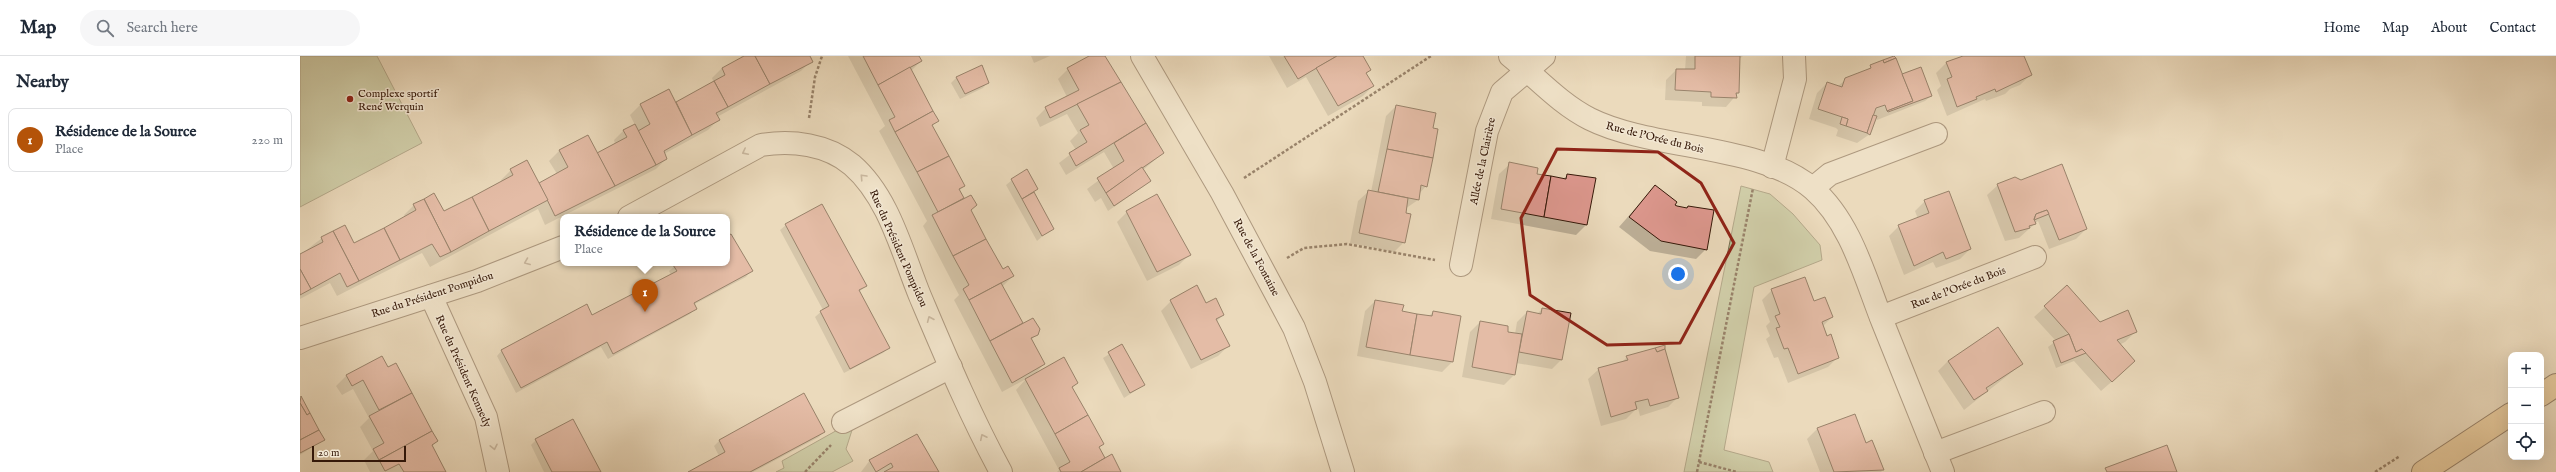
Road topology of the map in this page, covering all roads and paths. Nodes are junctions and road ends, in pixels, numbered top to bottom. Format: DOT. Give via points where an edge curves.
graph roads {
  1 [pos="822,56"];
  2 [pos="1142,56"];
  3 [pos="1431,56"];
  4 [pos="1510,56"];
  5 [pos="1544,56"];
  6 [pos="1794,56"];
  7 [pos="1527,70"];
  8 [pos="1936,134"];
  9 [pos="805,144"];
  10 [pos="1765,165"];
  11 [pos="1813,188"];
  12 [pos="1222,193"];
  13 [pos="634,214"];
  14 [pos="560,248"];
  15 [pos="2035,257"];
  16 [pos="1461,264"];
  17 [pos="1264,272"];
  18 [pos="431,296"];
  19 [pos="1881,317"];
  20 [pos="300,338"];
  21 [pos="951,367"];
  22 [pos="2556,385"];
  23 [pos="2544,392"];
  24 [pos="2044,412"];
  25 [pos="2508,416"];
  26 [pos="843,422"];
  27 [pos="1700,462"];
  28 [pos="1939,463"];
  29 [pos="498,472"];
  30 [pos="805,472"];
  31 [pos="1001,472"];
  32 [pos="1343,472"];
  33 [pos="1697,472"];
  34 [pos="1737,472"];
  35 [pos="2423,472"];
  1 -- 9 [label="path" via="815,77"];
  2 -- 12 [label="street, Rue de la Fontaine"];
  3 -- 12 [label="path"];
  4 -- 7 [label="street, Rue de l'Orée du Bois"];
  5 -- 7 [label="street, Allée de la Clairière"];
  6 -- 10 [label="street" via="1795,79"];
  7 -- 10 [label="street, Rue de l'Orée du Bois" via="1556,96 1590,119 1613,128"];
  7 -- 16 [label="street, Allée de la Clairière" via="1502,92 1493,110"];
  8 -- 11 [label="street" via="1830,174"];
  9 -- 13 [label="street, Rue du Président Pompidou, one-way" via="779,142 761,145"];
  21 -- 9 [label="street, Rue du Président Pompidou, one-way" via="876,191 852,165 835,154"];
  10 -- 11 [label="street, Rue de l'Orée du Bois" via="1793,175"];
  10 -- 27 [label="path"];
  11 -- 19 [label="street, Rue de l'Orée du Bois" via="1844,228"];
  12 -- 17 [label="street, Rue de la Fontaine"];
  14 -- 18 [label="street, Rue du Président Pompidou, one-way"];
  15 -- 19 [label="street, Rue de l'Orée du Bois"];
  16 -- 17 [label="path" via="1347,244 1304,248"];
  17 -- 32 [label="street, Rue de la Fontaine" via="1305,355"];
  18 -- 20 [label="street, Rue du Président Pompidou"];
  18 -- 29 [label="street, Rue du Président Kennedy, one-way" via="486,417"];
  19 -- 28 [label="street, Rue de l'Orée du Bois"];
  21 -- 26 [label="street"];
  31 -- 21 [label="street, Rue du Président Pompidou, one-way"];
  22 -- 23 [label="main road"];
  24 -- 28 [label="street, Rue de l'Orée du Bois"];
  25 -- 35 [label="main road"];
  26 -- 30 [label="path" via="827,450"];
  27 -- 33 [label="path"];
  27 -- 34 [label="path"];
}
